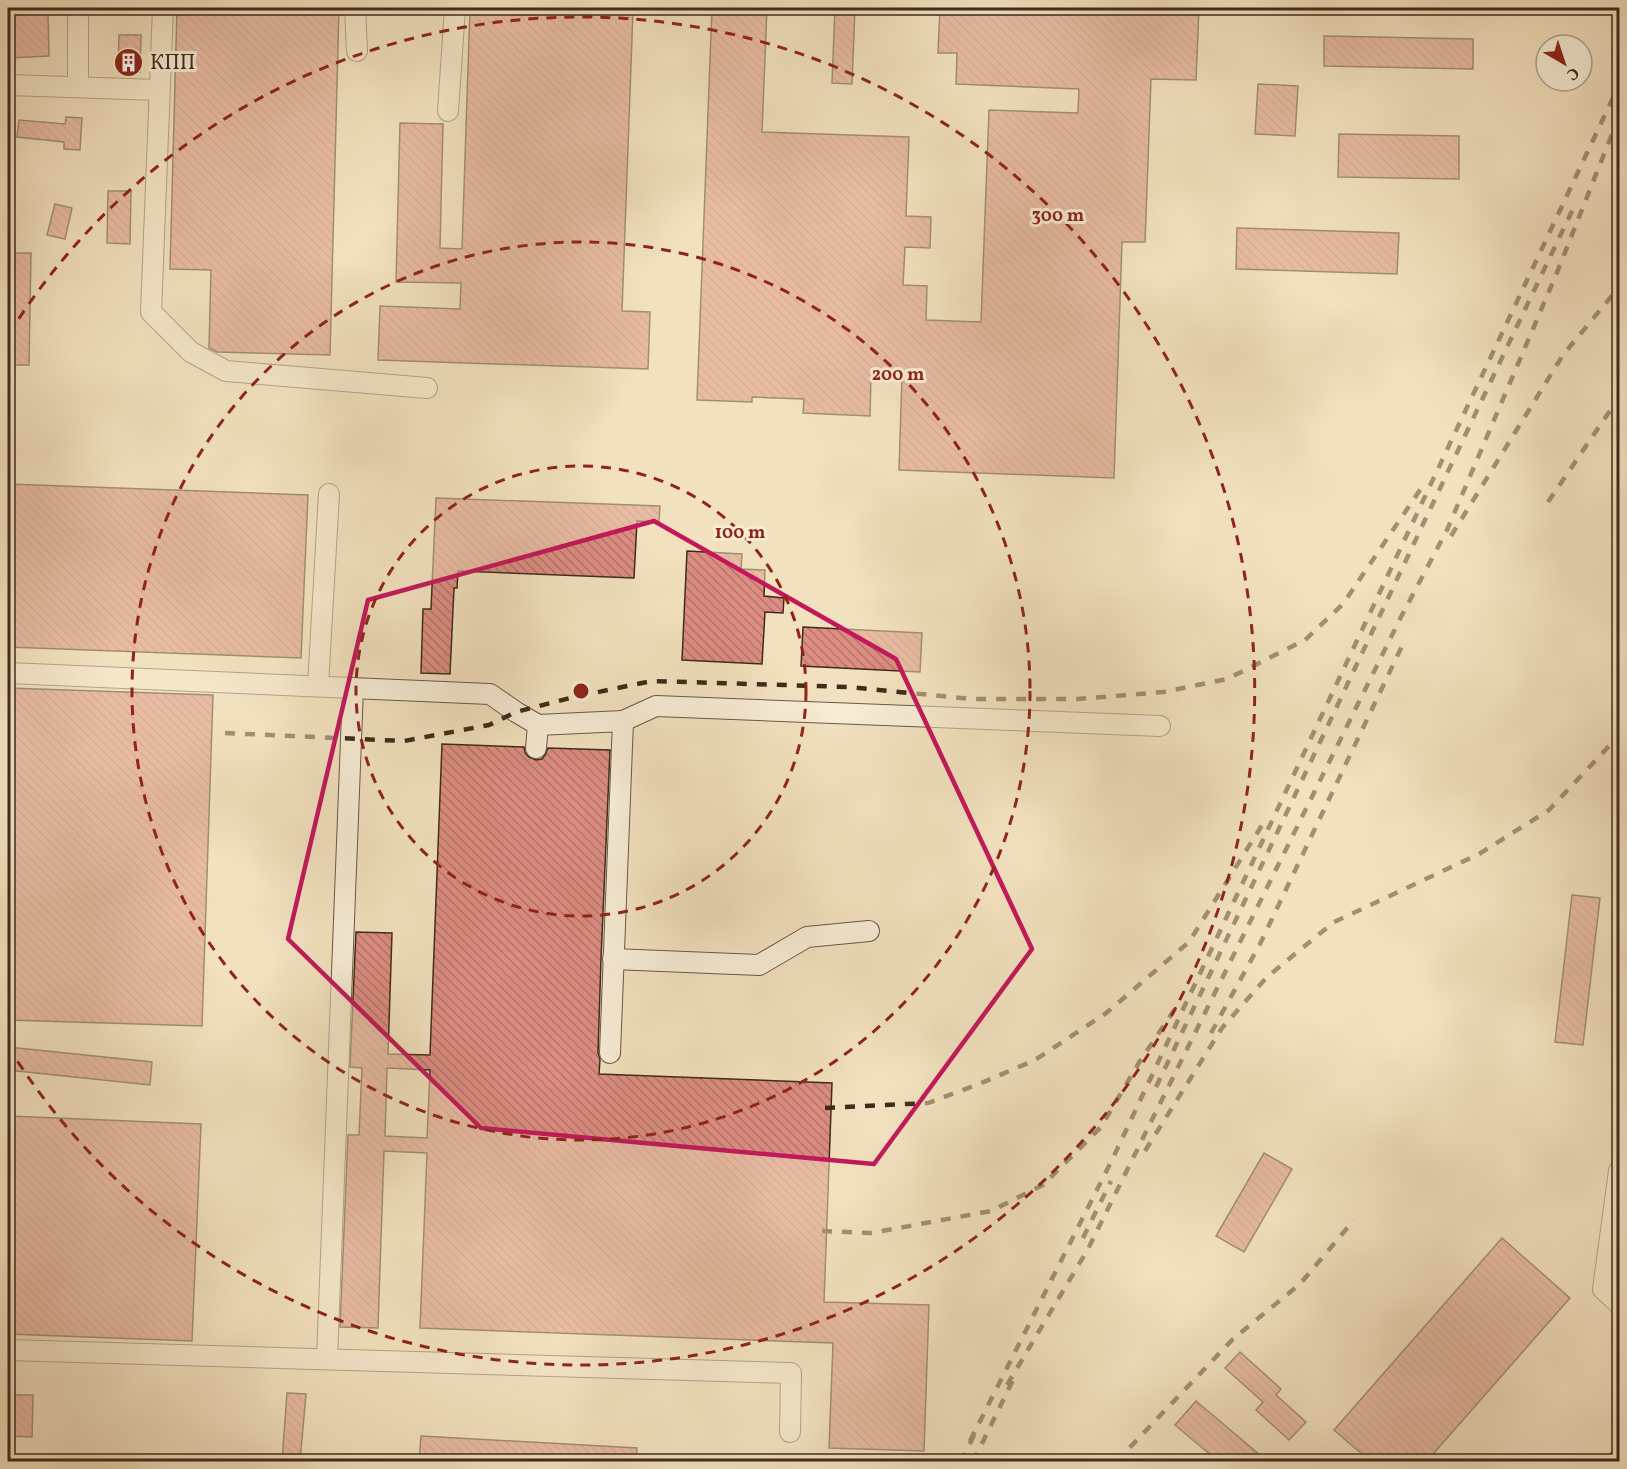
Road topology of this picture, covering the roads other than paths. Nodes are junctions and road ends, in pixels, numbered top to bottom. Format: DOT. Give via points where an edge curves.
graph roads {
  1 [pos="163,8"];
  2 [pos="355,8"];
  3 [pos="455,8"];
  4 [pos="78,18"];
  5 [pos="357,51"];
  6 [pos="8,85"];
  7 [pos="78,87"];
  8 [pos="159,90"];
  9 [pos="448,111"];
  10 [pos="427,388"];
  11 [pos="329,494"];
  12 [pos="8,673"];
  13 [pos="318,687"];
  14 [pos="353,688"];
  15 [pos="622,721"];
  16 [pos="538,725"];
  17 [pos="1160,726"];
  18 [pos="536,747"];
  19 [pos="869,931"];
  20 [pos="613,959"];
  21 [pos="610,1053"];
  22 [pos="1619,1171"];
  23 [pos="1620,1305"];
  24 [pos="8,1350"];
  25 [pos="327,1359"];
  26 [pos="790,1432"];
  1 -- 8 [label="street"];
  2 -- 5 [label="street"];
  3 -- 9 [label="street"];
  4 -- 7 [label="street"];
  6 -- 7 [label="street"];
  7 -- 8 [label="street"];
  8 -- 10 [label="street" via="151,312 191,351 226,371"];
  11 -- 13 [label="street"];
  12 -- 13 [label="street"];
  13 -- 14 [label="street"];
  14 -- 16 [label="street" via="490,694"];
  14 -- 25 [label="street"];
  15 -- 16 [label="street"];
  15 -- 17 [label="street" via="656,706"];
  15 -- 20 [label="street"];
  16 -- 18 [label="street"];
  19 -- 20 [label="street" via="807,937 759,965"];
  20 -- 21 [label="street"];
  22 -- 23 [label="street" via="1603,1289"];
  24 -- 25 [label="street"];
  25 -- 26 [label="street" via="790,1373"];
}
